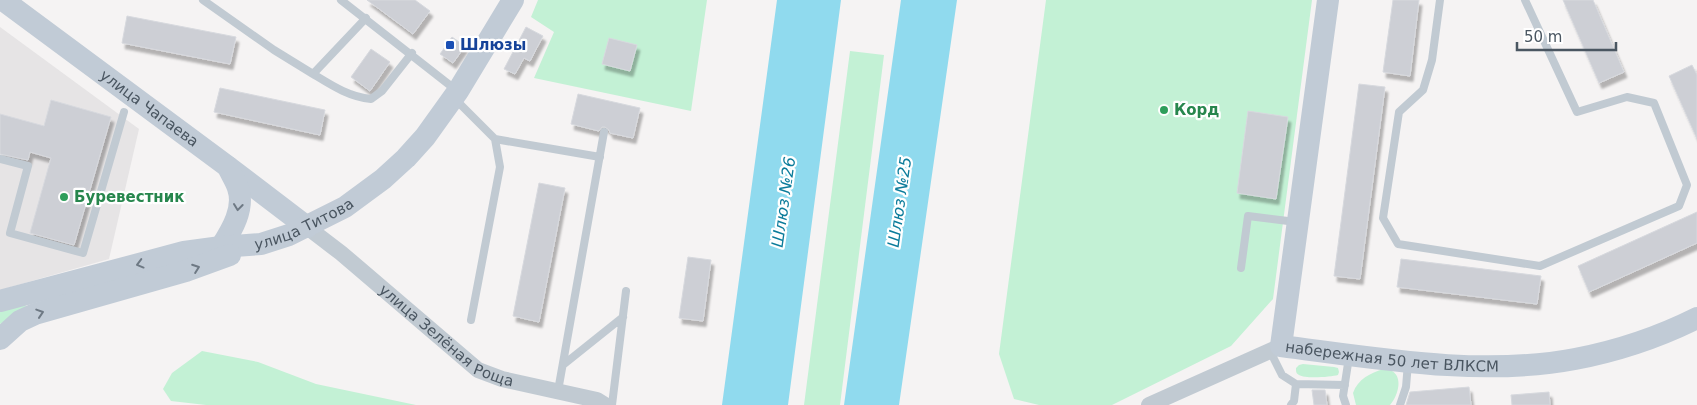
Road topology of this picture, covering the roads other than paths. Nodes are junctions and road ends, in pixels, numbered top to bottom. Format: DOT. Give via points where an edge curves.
graph roads {
  1 [pos="2,0"];
  2 [pos="203,0"];
  3 [pos="341,0"];
  4 [pos="513,0"];
  5 [pos="1328,0"];
  6 [pos="1440,0"];
  7 [pos="1526,0"];
  8 [pos="366,18"];
  9 [pos="412,53"];
  10 [pos="313,74"];
  11 [pos="456,94"];
  12 [pos="124,112"];
  13 [pos="604,132"];
  14 [pos="495,139"];
  15 [pos="600,157"];
  16 [pos="0,159"];
  17 [pos="227,166"];
  18 [pos="1298,222"];
  19 [pos="307,228"];
  20 [pos="261,244"];
  21 [pos="222,247"];
  22 [pos="1241,268"];
  23 [pos="626,291"];
  24 [pos="0,301"];
  25 [pos="623,317"];
  26 [pos="1697,318"];
  27 [pos="471,320"];
  28 [pos="0,339"];
  29 [pos="1276,348"];
  30 [pos="1350,355"];
  31 [pos="1408,362"];
  32 [pos="563,365"];
  33 [pos="1296,384"];
  34 [pos="1345,386"];
  35 [pos="558,391"];
  36 [pos="605,405"];
  37 [pos="612,405"];
  38 [pos="1149,405"];
  39 [pos="1291,405"];
  40 [pos="1346,405"];
  41 [pos="1400,405"];
  1 -- 17 [label="street, улица Чапаева"];
  2 -- 10 [label="lane"];
  3 -- 8 [label="lane"];
  4 -- 11 [label="street, улица Титова"];
  5 -- 18 [label="street, набережная 50 лет ВЛКСМ"];
  6 -- 7 [label="lane" via="1432,60 1423,90 1399,112 1383,218 1398,244 1540,266 1679,206 1687,185 1654,103 1627,97 1577,112"];
  8 -- 9 [label="lane"];
  8 -- 10 [label="lane"];
  9 -- 10 [label="lane" via="382,91 371,99 341,91"];
  9 -- 11 [label="lane"];
  11 -- 14 [label="lane"];
  11 -- 19 [label="street, улица Титова" via="406,158 345,207"];
  12 -- 16 [label="lane" via="83,253 10,232 28,166"];
  13 -- 15 [label="lane"];
  14 -- 15 [label="lane"];
  14 -- 27 [label="lane" via="500,167"];
  15 -- 32 [label="lane"];
  17 -- 19 [label="street"];
  17 -- 21 [label="street, улица Чапаева, one-way" via="239,189 239,208"];
  18 -- 22 [label="lane" via="1248,216"];
  18 -- 29 [label="street, набережная 50 лет ВЛКСМ"];
  19 -- 20 [label="street, улица Титова"];
  19 -- 35 [label="street, улица Зелёная Роща" via="478,370 502,379"];
  20 -- 21 [label="street, улица Титова"];
  28 -- 20 [label="street, one-way" via="20,321 36,314 186,271"];
  21 -- 24 [label="street, улица Титова, one-way" via="184,252"];
  23 -- 25 [label="lane"];
  25 -- 32 [label="lane"];
  25 -- 37 [label="lane"];
  26 -- 31 [label="street, набережная 50 лет ВЛКСМ" via="1618,349 1574,359 1478,366"];
  29 -- 30 [label="street, набережная 50 лет ВЛКСМ"];
  29 -- 33 [label="lane" via="1282,375"];
  29 -- 38 [label="street"];
  30 -- 31 [label="street, набережная 50 лет ВЛКСМ"];
  30 -- 34 [label="lane"];
  31 -- 41 [label="lane" via="1406,387"];
  32 -- 35 [label="lane"];
  33 -- 34 [label="lane"];
  33 -- 39 [label="lane"];
  34 -- 40 [label="lane"];
  35 -- 36 [label="street, улица Зелёная Роща" via="597,400"];
}
